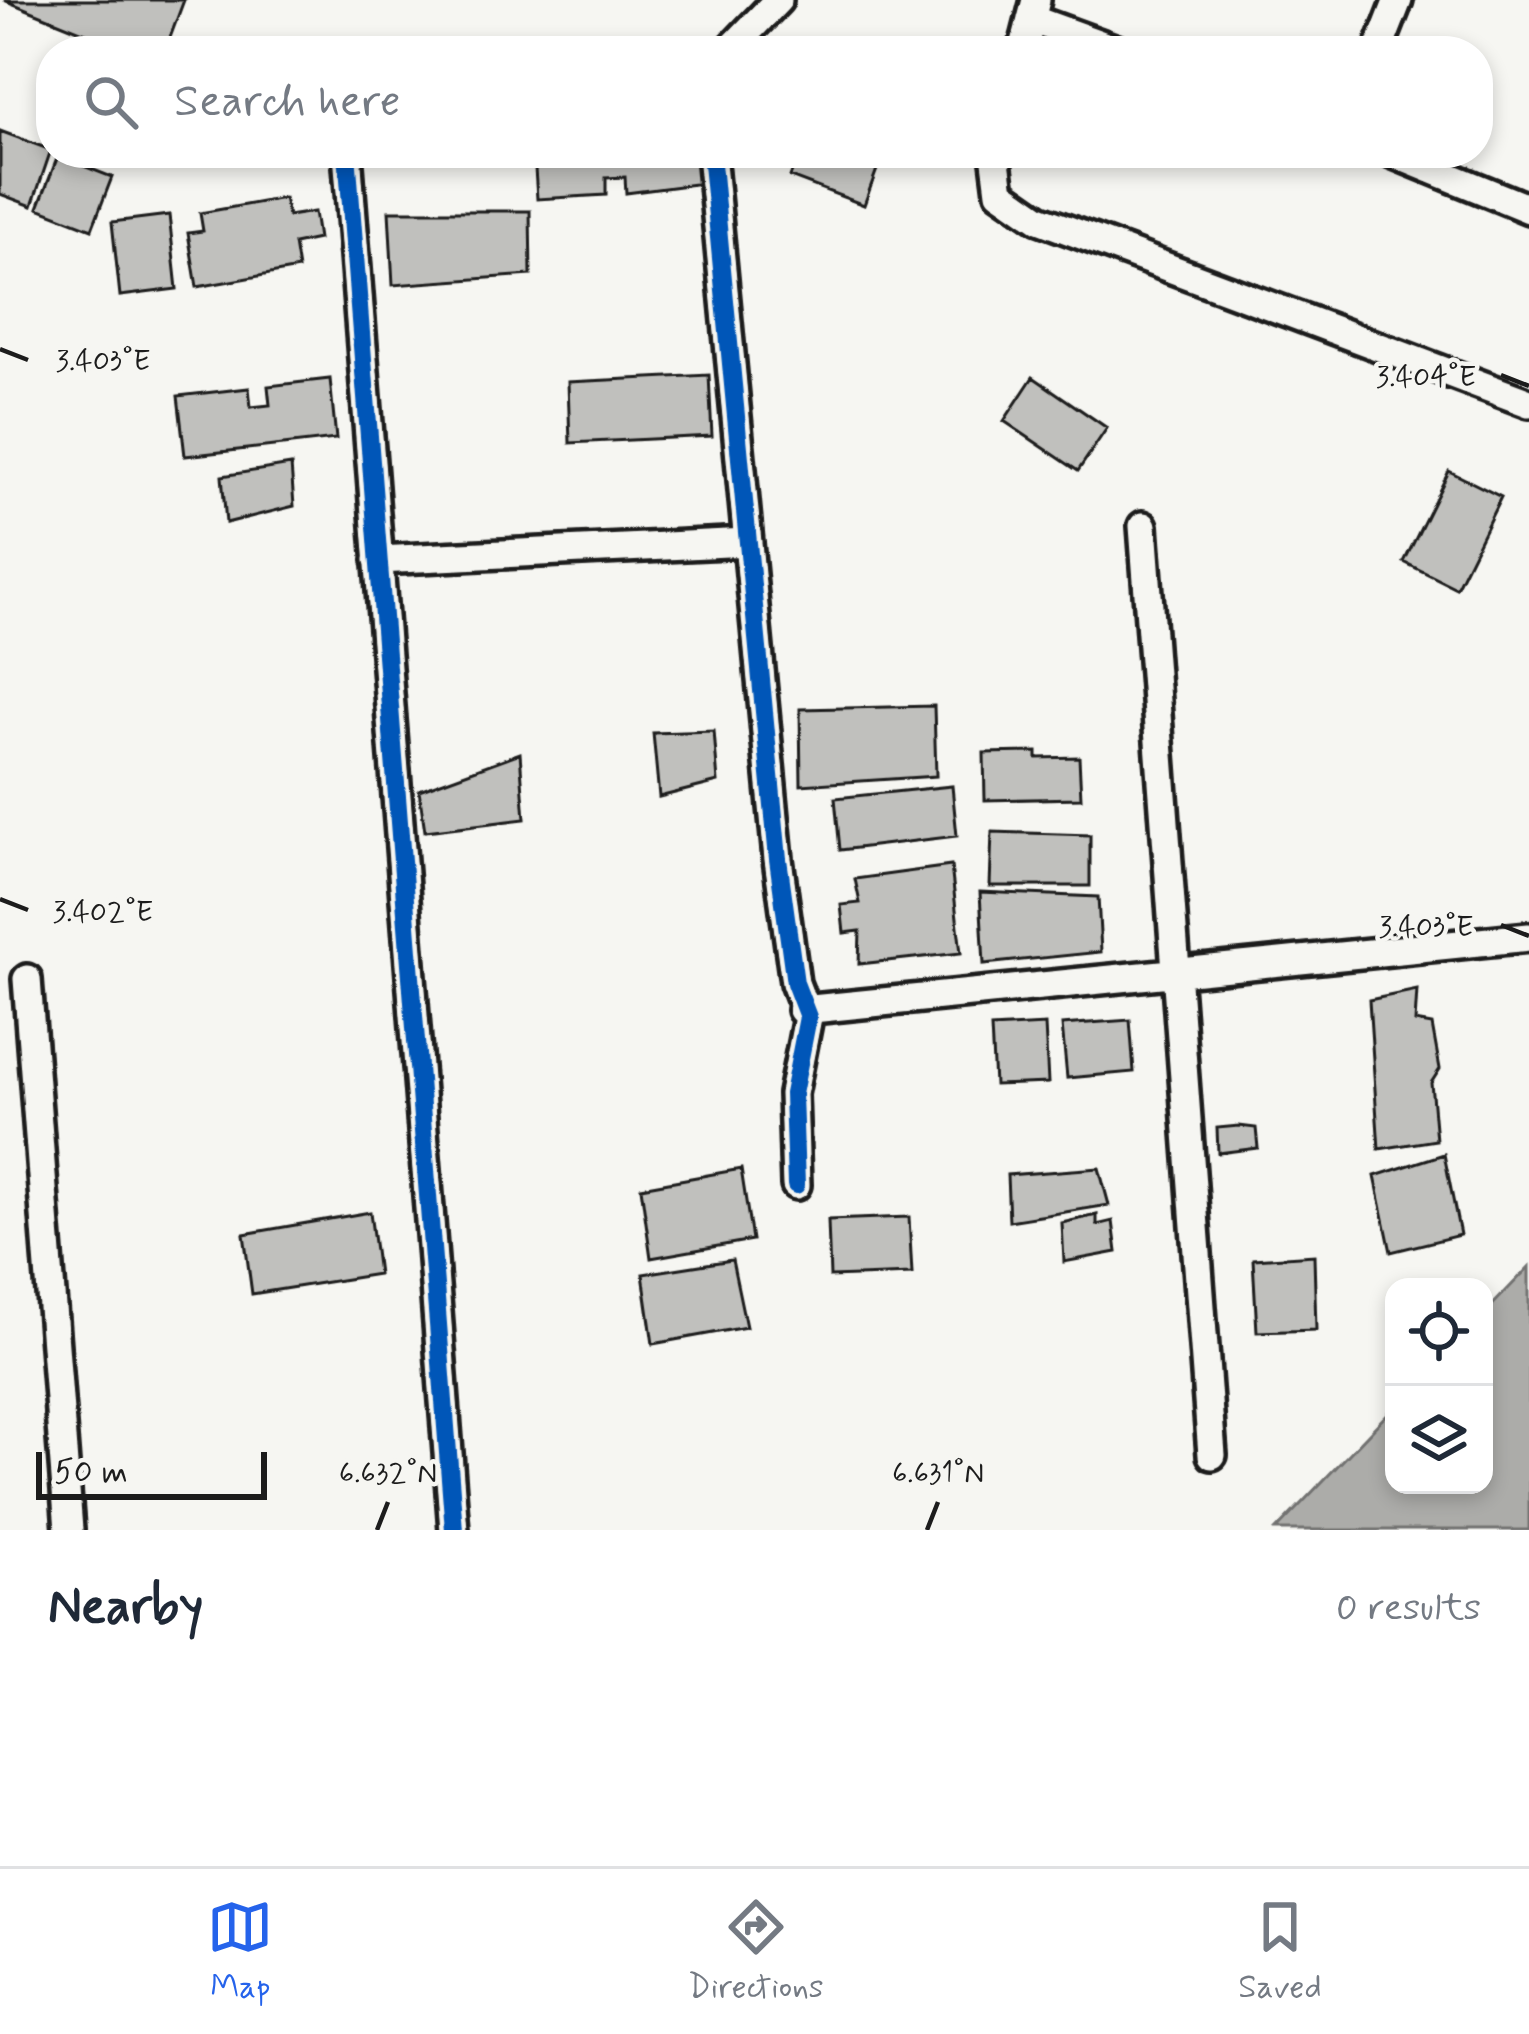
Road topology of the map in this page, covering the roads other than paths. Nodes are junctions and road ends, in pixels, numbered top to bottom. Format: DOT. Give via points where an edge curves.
graph roads {
  1 [pos="778,0"];
  2 [pos="1398,0"];
  3 [pos="1034,9"];
  4 [pos="743,36"];
  5 [pos="1089,36"];
  6 [pos="1384,36"];
  7 [pos="347,168"];
  8 [pos="712,168"];
  9 [pos="997,168"];
  10 [pos="1429,168"];
  11 [pos="1529,209"];
  12 [pos="1529,403"];
  13 [pos="1143,526"];
  14 [pos="748,542"];
  15 [pos="378,560"];
  16 [pos="1529,937"];
  17 [pos="1175,972"];
  18 [pos="27,979"];
  19 [pos="802,1010"];
  20 [pos="796,1185"];
  21 [pos="1212,1455"];
  22 [pos="69,1530"];
  23 [pos="454,1530"];
  1 -- 4 [label="street"];
  2 -- 6 [label="street"];
  3 -- 5 [label="street"];
  7 -- 15 [label="street"];
  8 -- 14 [label="street"];
  9 -- 12 [label="street" via="1000,192 1039,219"];
  10 -- 11 [label="street"];
  13 -- 17 [label="street"];
  14 -- 15 [label="street"];
  14 -- 19 [label="street" via="778,859"];
  15 -- 23 [label="street"];
  16 -- 17 [label="street"];
  17 -- 19 [label="street"];
  17 -- 21 [label="street"];
  18 -- 22 [label="street"];
  19 -- 20 [label="street" via="808,1017 793,1094"];
}
